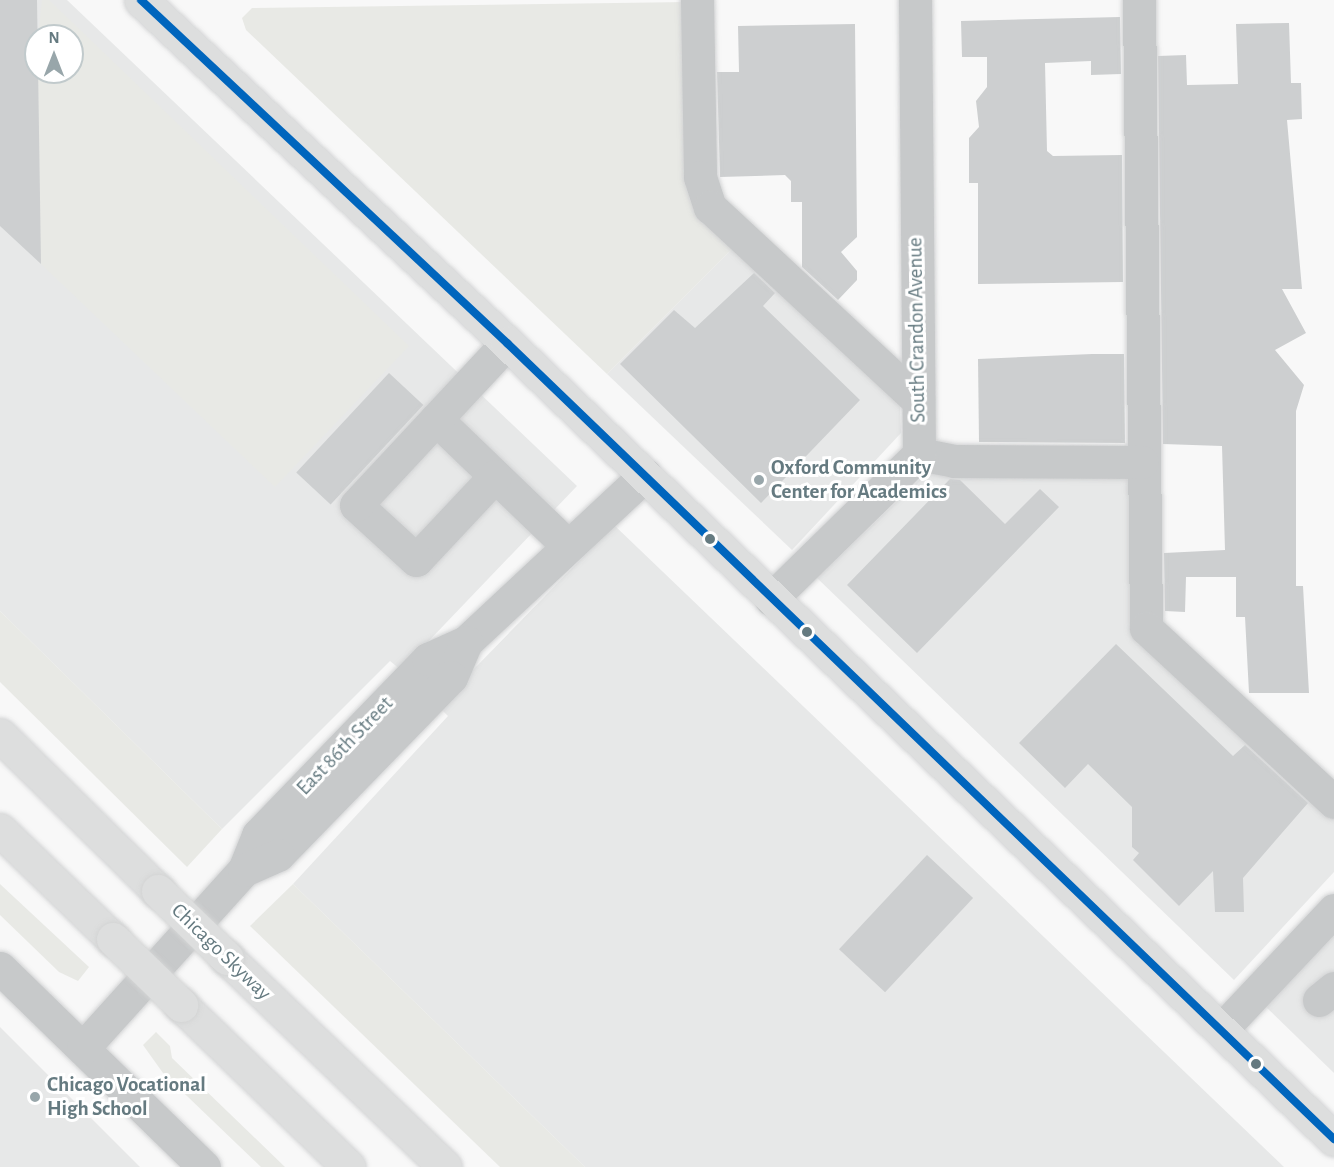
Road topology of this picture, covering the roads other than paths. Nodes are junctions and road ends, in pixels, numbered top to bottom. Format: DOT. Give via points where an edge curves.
graph roads {
  1 [pos="141,0"];
  2 [pos="697,0"];
  3 [pos="915,0"];
  4 [pos="1139,0"];
  5 [pos="507,342"];
  6 [pos="918,399"];
  7 [pos="436,419"];
  8 [pos="919,454"];
  9 [pos="1142,462"];
  10 [pos="645,475"];
  11 [pos="495,476"];
  12 [pos="567,545"];
  13 [pos="771,599"];
  14 [pos="0,735"];
  15 [pos="1334,802"];
  16 [pos="3,834"];
  17 [pos="1333,912"];
  18 [pos="0,968"];
  19 [pos="1221,1030"];
  20 [pos="82,1048"];
  21 [pos="1334,1139"];
  22 [pos="204,1167"];
  23 [pos="349,1167"];
  24 [pos="446,1167"];
  1 -- 5 [label="main road"];
  2 -- 6 [label="street" via="700,177 710,207"];
  3 -- 6 [label="street, South Crandon Avenue"];
  4 -- 9 [label="street"];
  5 -- 7 [label="street"];
  5 -- 10 [label="main road"];
  6 -- 8 [label="street, South Crandon Avenue"];
  7 -- 11 [label="street"];
  7 -- 11 [label="street" via="356,505 416,560"];
  8 -- 9 [label="street" via="954,461"];
  8 -- 13 [label="street, South Crandon Avenue"];
  9 -- 15 [label="street" via="1146,628"];
  10 -- 12 [label="street, East 86th Street"];
  10 -- 13 [label="main road"];
  11 -- 12 [label="street"];
  12 -- 20 [label="street, East 86th Street" via="466,642 451,677 278,855 244,870"];
  13 -- 19 [label="main road"];
  14 -- 24 [label="main road, Chicago Skyway, bridge"];
  16 -- 23 [label="main road, bridge"];
  17 -- 19 [label="street"];
  18 -- 20 [label="street"];
  19 -- 21 [label="main road"];
  20 -- 22 [label="street"];
}
